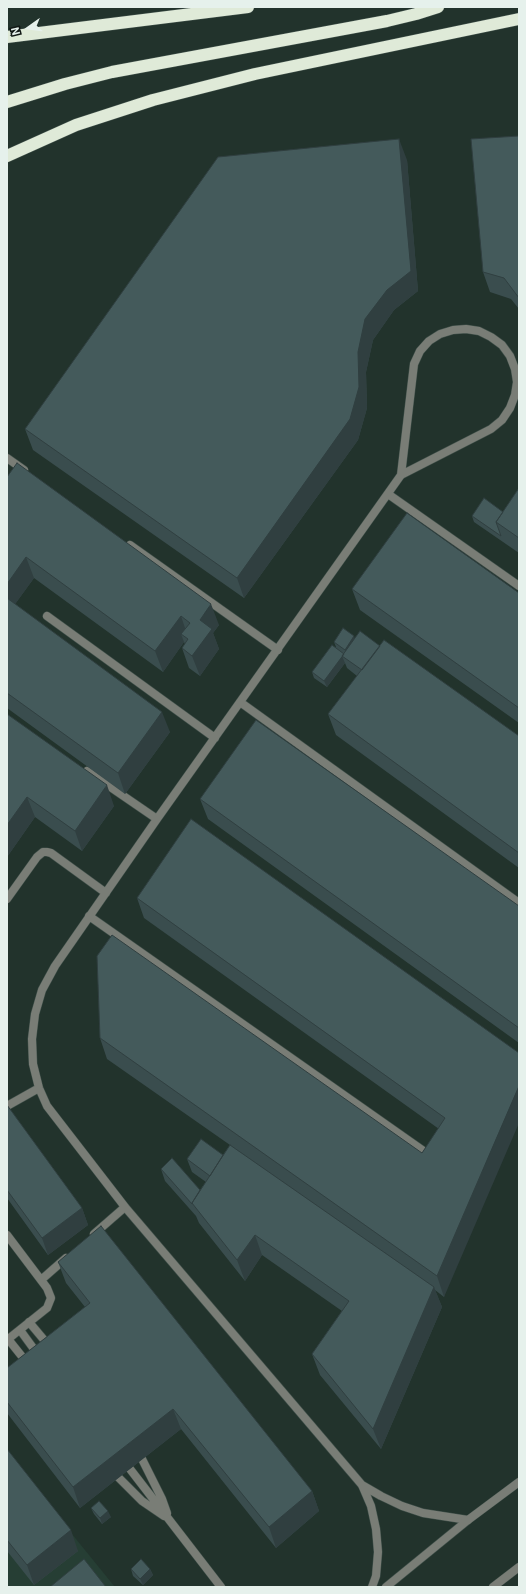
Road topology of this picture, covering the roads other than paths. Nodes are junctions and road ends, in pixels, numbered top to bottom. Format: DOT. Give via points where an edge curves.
graph roads {
  1 [pos="248,7"];
  2 [pos="438,7"];
  3 [pos="519,19"];
  4 [pos="7,37"];
  5 [pos="7,102"];
  6 [pos="7,156"];
  7 [pos="7,458"];
  8 [pos="401,475"];
  9 [pos="33,476"];
  10 [pos="388,494"];
  11 [pos="123,540"];
  12 [pos="519,586"];
  13 [pos="47,616"];
  14 [pos="278,650"];
  15 [pos="240,702"];
  16 [pos="215,738"];
  17 [pos="79,766"];
  18 [pos="157,819"];
  19 [pos="106,892"];
  20 [pos="7,899"];
  21 [pos="519,903"];
  22 [pos="89,916"];
  23 [pos="39,1088"];
  24 [pos="7,1106"];
  25 [pos="425,1152"];
  26 [pos="125,1207"];
  27 [pos="7,1235"];
  28 [pos="89,1238"];
  29 [pos="71,1254"];
  30 [pos="41,1280"];
  31 [pos="29,1322"];
  32 [pos="20,1330"];
  33 [pos="7,1340"];
  34 [pos="58,1355"];
  35 [pos="45,1364"];
  36 [pos="35,1372"];
  37 [pos="142,1459"];
  38 [pos="130,1469"];
  39 [pos="118,1477"];
  40 [pos="519,1482"];
  41 [pos="362,1485"];
  42 [pos="170,1520"];
  43 [pos="468,1520"];
  44 [pos="519,1567"];
  45 [pos="221,1587"];
  46 [pos="372,1587"];
  47 [pos="386,1587"];
  48 [pos="493,1587"];
  1 -- 4 [label="highway"];
  2 -- 5 [label="highway" via="387,21 112,72"];
  3 -- 6 [label="highway" via="254,74 161,98 76,125"];
  7 -- 9 [label="street"];
  8 -- 8 [label="street" via="491,428 502,420 510,408 517,382 515,369 510,356 492,337 479,331 453,330 429,341 420,352 414,364"];
  8 -- 10 [label="street"];
  10 -- 12 [label="street"];
  10 -- 14 [label="street"];
  11 -- 14 [label="street"];
  13 -- 16 [label="street"];
  14 -- 15 [label="street"];
  15 -- 16 [label="street"];
  15 -- 21 [label="street"];
  16 -- 18 [label="street"];
  17 -- 18 [label="street"];
  18 -- 19 [label="street"];
  19 -- 20 [label="street" via="51,853 43,852"];
  19 -- 22 [label="street"];
  22 -- 23 [label="street" via="55,966 42,990 35,1014 33,1064"];
  22 -- 25 [label="street"];
  23 -- 24 [label="street"];
  23 -- 26 [label="street" via="46,1106"];
  26 -- 28 [label="street"];
  26 -- 41 [label="street"];
  27 -- 30 [label="street"];
  29 -- 30 [label="street"];
  30 -- 31 [label="street" via="50,1293 50,1303"];
  31 -- 32 [label="street"];
  31 -- 34 [label="street"];
  32 -- 33 [label="street"];
  32 -- 35 [label="street"];
  33 -- 36 [label="street"];
  37 -- 42 [label="street"];
  38 -- 42 [label="street"];
  39 -- 42 [label="street" via="142,1501"];
  40 -- 43 [label="street"];
  41 -- 43 [label="street" via="402,1506"];
  41 -- 46 [label="street" via="371,1506 376,1529 378,1552 376,1576"];
  42 -- 45 [label="street"];
  43 -- 47 [label="street"];
  44 -- 48 [label="street"];
}
